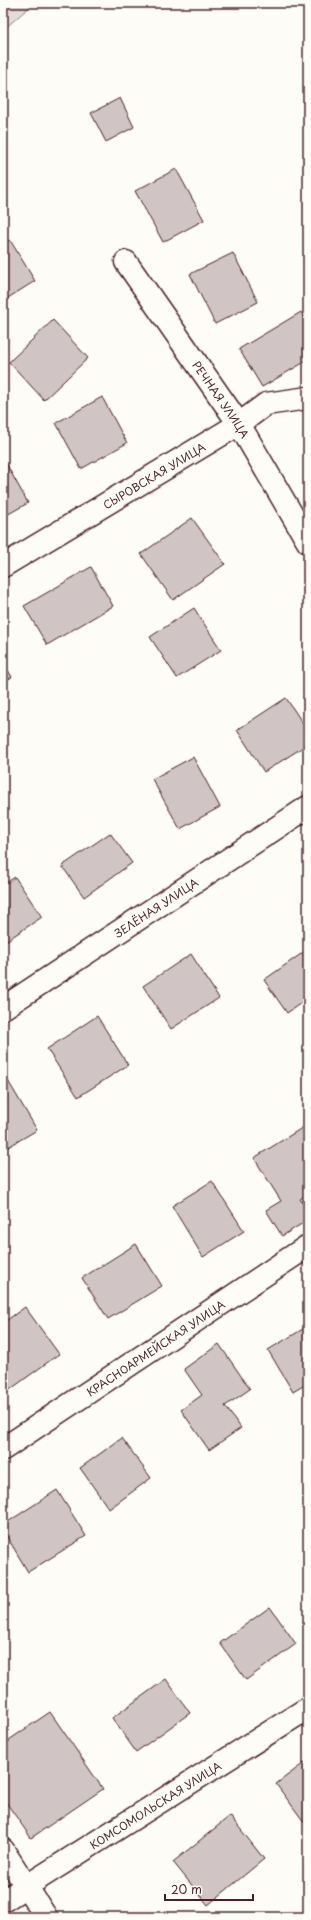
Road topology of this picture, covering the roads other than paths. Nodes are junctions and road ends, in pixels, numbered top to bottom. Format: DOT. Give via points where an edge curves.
graph roads {
  1 [pos="126,262"];
  2 [pos="308,398"];
  3 [pos="239,424"];
  4 [pos="308,542"];
  5 [pos="3,566"];
  6 [pos="308,807"];
  7 [pos="3,1008"];
  8 [pos="308,1246"];
  9 [pos="3,1449"];
  10 [pos="308,1708"];
  11 [pos="3,1850"];
  12 [pos="26,1886"];
  13 [pos="3,1901"];
  14 [pos="46,1917"];
  1 -- 3 [label="street, РЕЧНАЯ УЛИЦА"];
  2 -- 3 [label="street, СЫРОВСКАЯ УЛИЦА" via="266,404"];
  3 -- 4 [label="street, РЕЧНАЯ УЛИЦА"];
  3 -- 5 [label="street, СЫРОВСКАЯ УЛИЦА"];
  6 -- 7 [label="street, ЗЕЛЁНАЯ УЛИЦА"];
  8 -- 9 [label="street, КРАСНОАРМЕЙСКАЯ УЛИЦА"];
  10 -- 12 [label="street, КОМСОМОЛЬСКАЯ УЛИЦА"];
  11 -- 12 [label="street"];
  12 -- 13 [label="street, КОМСОМОЛЬСКАЯ УЛИЦА"];
  12 -- 14 [label="street"];
}
